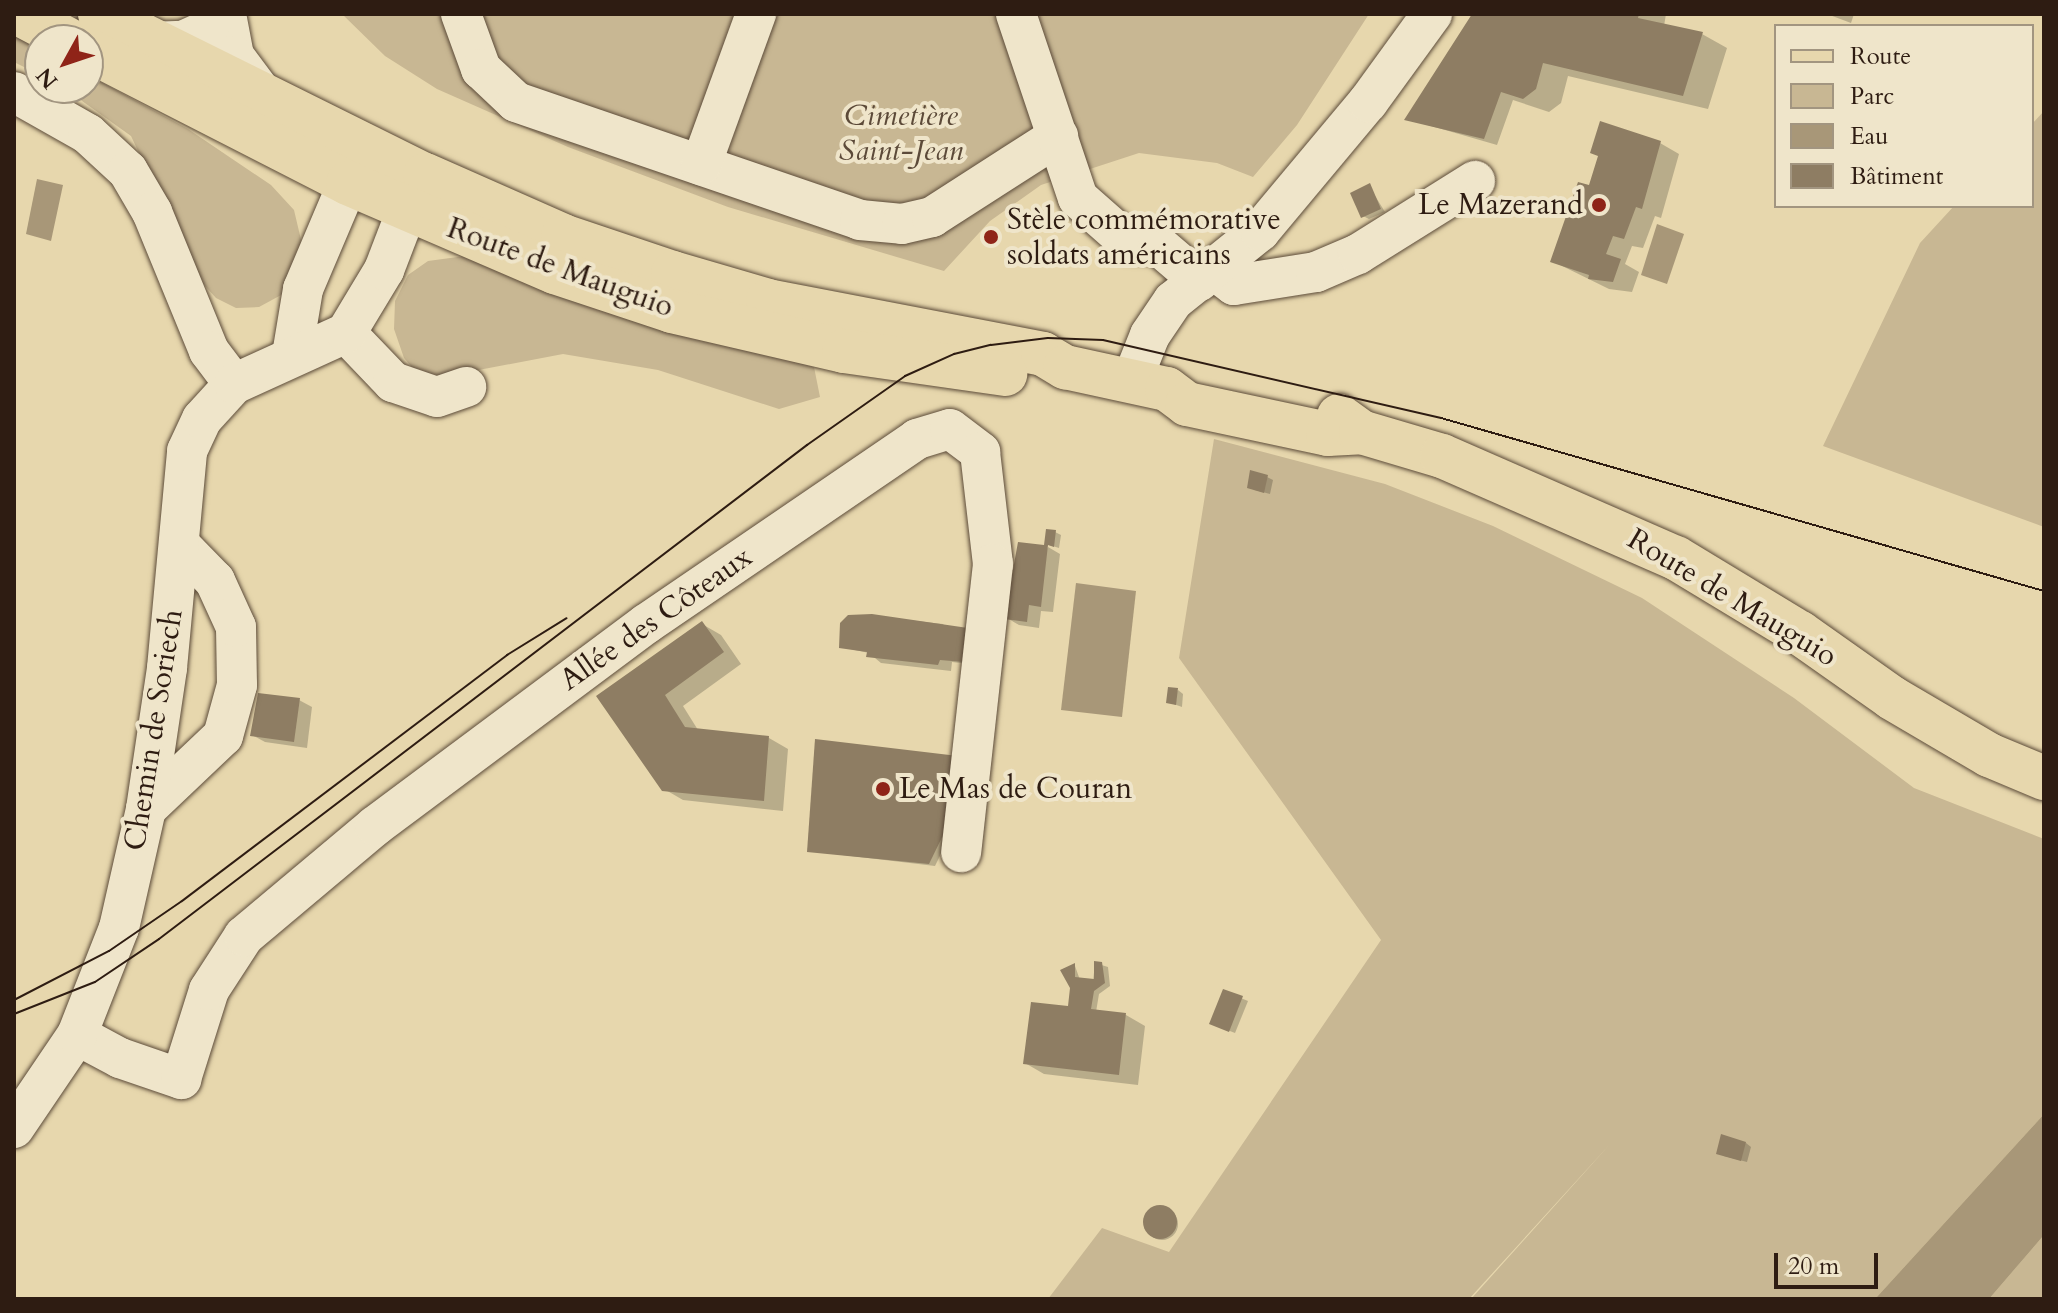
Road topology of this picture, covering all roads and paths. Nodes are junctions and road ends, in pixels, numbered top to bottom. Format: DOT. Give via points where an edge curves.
graph roads {
  1 [pos="20,14"];
  2 [pos="100,14"];
  3 [pos="215,14"];
  4 [pos="226,14"];
  5 [pos="461,14"];
  6 [pos="756,14"];
  7 [pos="1016,14"];
  8 [pos="1432,14"];
  9 [pos="39,24"];
  10 [pos="139,43"];
  11 [pos="104,48"];
  12 [pos="14,92"];
  13 [pos="266,99"];
  14 [pos="1058,136"];
  15 [pos="701,165"];
  16 [pos="1475,181"];
  17 [pos="348,183"];
  18 [pos="416,193"];
  19 [pos="1207,276"];
  20 [pos="346,333"];
  21 [pos="292,355"];
  22 [pos="1139,374"];
  23 [pos="234,384"];
  24 [pos="466,387"];
  25 [pos="180,545"];
  26 [pos="2044,778"];
  27 [pos="146,809"];
  28 [pos="961,852"];
  29 [pos="77,1035"];
  30 [pos="14,1128"];
  1 -- 9 [label="main road"];
  2 -- 10 [label="main road, Route de Mauguio"];
  3 -- 10 [label="street" via="207,30 183,41"];
  4 -- 13 [label="street" via="234,56"];
  5 -- 15 [label="street" via="481,69 516,102"];
  6 -- 15 [label="street"];
  7 -- 14 [label="street"];
  8 -- 19 [label="street" via="1368,102 1260,231"];
  10 -- 11 [label="main road, Route de Mauguio"];
  10 -- 13 [label="main road, Route de Mauguio"];
  10 -- 17 [label="main road, Route de Mauguio"];
  12 -- 23 [label="street" via="88,134 128,171 152,212 209,351"];
  13 -- 18 [label="main road, Route de Mauguio"];
  14 -- 15 [label="street" via="932,217 902,224 860,220"];
  14 -- 19 [label="street" via="1078,198 1129,243 1158,245"];
  16 -- 19 [label="street" via="1358,254 1316,272 1234,285"];
  17 -- 18 [label="main road"];
  17 -- 21 [label="street" via="303,289"];
  18 -- 20 [label="street" via="384,270"];
  18 -- 22 [label="main road, Route de Mauguio" via="768,301 1043,354 1065,367"];
  19 -- 22 [label="street" via="1173,301"];
  20 -- 21 [label="street, Chemin de Soriech"];
  20 -- 24 [label="street" via="393,382 437,397"];
  21 -- 23 [label="street, Chemin de Soriech"];
  22 -- 26 [label="main road, Route de Mauguio" via="1192,380 1334,412 1361,432 1442,456 1676,558 1800,633 1892,698 1989,755"];
  23 -- 25 [label="street, Chemin de Soriech" via="202,419 187,451"];
  25 -- 27 [label="street, Chemin de Soriech"];
  25 -- 27 [label="street" via="215,581 236,627 237,685 223,736"];
  27 -- 29 [label="street, Chemin de Soriech" via="119,928"];
  28 -- 29 [label="street, Allée des Côteaux" via="993,564 980,452 950,429 917,439 646,624 375,826 244,936 209,990 181,1079 120,1058"];
  29 -- 30 [label="street, Chemin de Soriech"];
}
